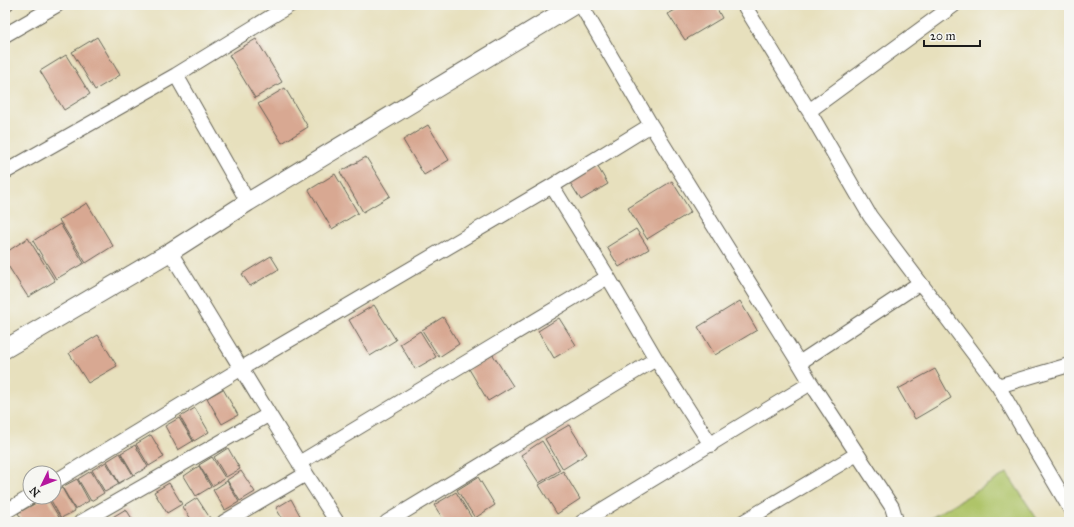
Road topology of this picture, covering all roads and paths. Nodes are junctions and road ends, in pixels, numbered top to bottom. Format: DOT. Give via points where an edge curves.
graph roads {
  1 [pos="57,5"];
  2 [pos="290,5"];
  3 [pos="574,5"];
  4 [pos="581,5"];
  5 [pos="744,5"];
  6 [pos="954,5"];
  7 [pos="5,35"];
  8 [pos="176,75"];
  9 [pos="809,111"];
  10 [pos="651,125"];
  11 [pos="5,172"];
  12 [pos="552,186"];
  13 [pos="248,202"];
  14 [pos="170,252"];
  15 [pos="608,277"];
  16 [pos="920,283"];
  17 [pos="5,349"];
  18 [pos="656,359"];
  19 [pos="798,363"];
  20 [pos="1069,365"];
  21 [pos="242,368"];
  22 [pos="811,383"];
  23 [pos="998,386"];
  24 [pos="268,416"];
  25 [pos="711,445"];
  26 [pos="857,454"];
  27 [pos="302,469"];
  28 [pos="62,477"];
  29 [pos="22,502"];
  30 [pos="1069,507"];
  31 [pos="5,512"];
  32 [pos="81,522"];
  33 [pos="224,522"];
  34 [pos="337,522"];
  35 [pos="387,522"];
  36 [pos="582,522"];
  37 [pos="743,522"];
  38 [pos="892,522"];
  1 -- 7 [label="street"];
  2 -- 8 [label="street"];
  3 -- 13 [label="street"];
  4 -- 10 [label="street"];
  5 -- 9 [label="street"];
  6 -- 9 [label="street"];
  8 -- 11 [label="street"];
  8 -- 13 [label="street"];
  9 -- 16 [label="street" via="870,216"];
  10 -- 12 [label="street"];
  10 -- 19 [label="street"];
  12 -- 15 [label="street"];
  12 -- 21 [label="street"];
  13 -- 14 [label="street"];
  14 -- 17 [label="street"];
  14 -- 21 [label="street"];
  15 -- 18 [label="street"];
  15 -- 27 [label="street"];
  16 -- 19 [label="street"];
  16 -- 23 [label="street"];
  18 -- 25 [label="street"];
  18 -- 35 [label="street"];
  19 -- 22 [label="street"];
  20 -- 23 [label="street"];
  21 -- 24 [label="street"];
  21 -- 28 [label="street"];
  22 -- 25 [label="street"];
  22 -- 26 [label="street"];
  23 -- 30 [label="street"];
  24 -- 27 [label="street"];
  24 -- 32 [label="street"];
  25 -- 36 [label="street"];
  26 -- 37 [label="street"];
  26 -- 38 [label="street" via="892,507 895,517"];
  27 -- 33 [label="street"];
  27 -- 34 [label="street"];
  29 -- 31 [label="street"];
}
